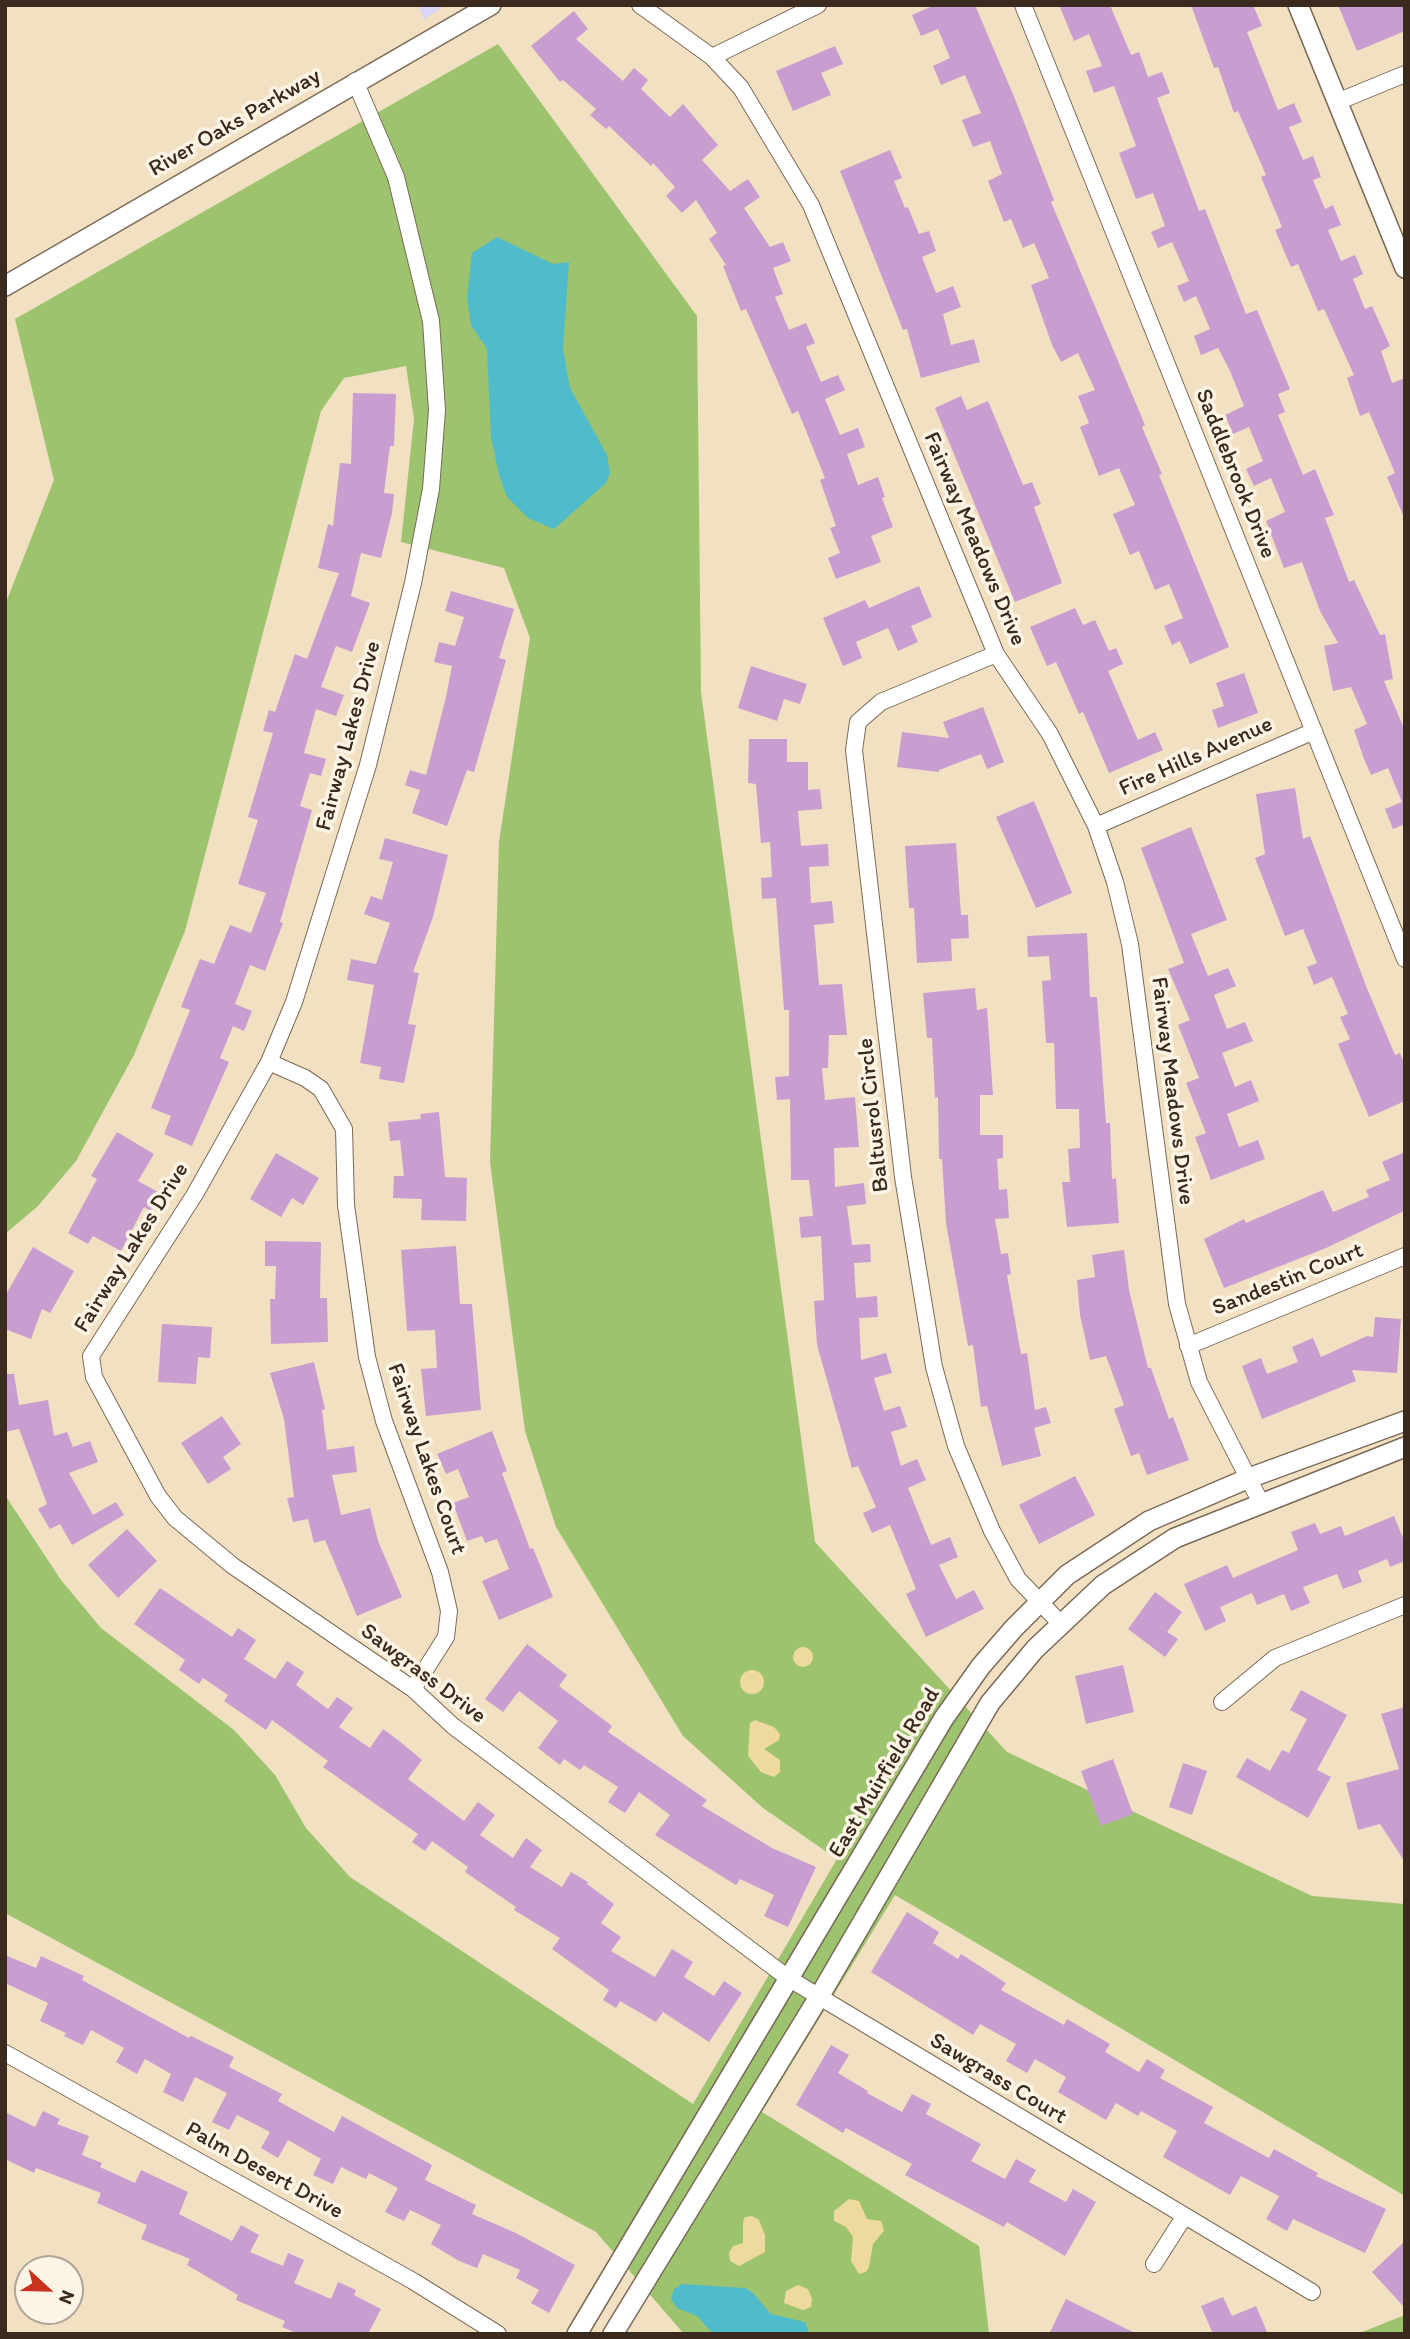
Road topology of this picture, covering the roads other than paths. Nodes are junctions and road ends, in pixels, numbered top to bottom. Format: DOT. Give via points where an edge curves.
graph roads {
  1 [pos="491,5"];
  2 [pos="640,5"];
  3 [pos="818,5"];
  4 [pos="1023,5"];
  5 [pos="1298,5"];
  6 [pos="712,57"];
  7 [pos="1405,74"];
  8 [pos="355,81"];
  9 [pos="1337,102"];
  10 [pos="1405,268"];
  11 [pos="5,286"];
  12 [pos="996,654"];
  13 [pos="1314,730"];
  14 [pos="1096,826"];
  15 [pos="1405,960"];
  16 [pos="268,1062"];
  17 [pos="1405,1255"];
  18 [pos="1188,1346"];
  19 [pos="91,1356"];
  20 [pos="1403,1426"];
  21 [pos="1405,1447"];
  22 [pos="1249,1478"];
  23 [pos="1261,1503"];
  24 [pos="1038,1602"];
  25 [pos="1405,1605"];
  26 [pos="1060,1623"];
  27 [pos="413,1689"];
  28 [pos="1222,1702"];
  29 [pos="789,1978"];
  30 [pos="819,1997"];
  31 [pos="5,2053"];
  32 [pos="1184,2217"];
  33 [pos="1154,2264"];
  34 [pos="1311,2292"];
  35 [pos="498,2334"];
  36 [pos="577,2334"];
  37 [pos="613,2334"];
  1 -- 8 [label="street, River Oaks Parkway"];
  2 -- 6 [label="street, Fairway Meadows Drive"];
  3 -- 6 [label="street"];
  4 -- 13 [label="street, Saddlebrook Drive"];
  5 -- 9 [label="street"];
  6 -- 12 [label="street, Fairway Meadows Drive" via="741,88 811,205"];
  7 -- 9 [label="street"];
  8 -- 11 [label="street, River Oaks Parkway"];
  8 -- 16 [label="street, Fairway Lakes Drive" via="396,177 431,321 437,410 431,489 368,765 307,962"];
  9 -- 10 [label="street"];
  12 -- 14 [label="street, Fairway Meadows Drive" via="1050,734"];
  12 -- 24 [label="street, Baltusrol Circle" via="881,702 858,722 854,750 903,1177 934,1367 967,1478 1018,1579"];
  13 -- 14 [label="street, Fire Hills Avenue"];
  13 -- 15 [label="street, Saddlebrook Drive"];
  14 -- 18 [label="street, Fairway Meadows Drive" via="1130,944 1171,1266"];
  16 -- 19 [label="street, Fairway Lakes Drive" via="195,1194"];
  16 -- 27 [label="street, Fairway Lakes Court" via="321,1089 344,1129 346,1205 367,1357 449,1611 446,1637"];
  17 -- 18 [label="street, Sandestin Court"];
  18 -- 22 [label="street, Fairway Meadows Drive" via="1199,1382"];
  19 -- 27 [label="street, Sawgrass Drive" via="94,1377 158,1496 175,1518 233,1566"];
  20 -- 22 [label="street, East Muirfield Road"];
  21 -- 23 [label="street"];
  22 -- 23 [label="street, Fairway Meadows Drive"];
  22 -- 24 [label="street, East Muirfield Road" via="1149,1521 1067,1575"];
  23 -- 26 [label="street" via="1175,1538 1103,1585"];
  24 -- 26 [label="street, Baltusrol Circle"];
  24 -- 29 [label="street, East Muirfield Road" via="981,1666 944,1718"];
  25 -- 28 [label="street" via="1275,1658"];
  26 -- 30 [label="street" via="990,1703"];
  27 -- 29 [label="street, Sawgrass Drive" via="453,1726"];
  29 -- 30 [label="street, Sawgrass Court"];
  29 -- 36 [label="street, East Muirfield Road"];
  30 -- 32 [label="street, Sawgrass Court"];
  30 -- 37 [label="street"];
  31 -- 35 [label="street, Palm Desert Drive" via="413,2281"];
  32 -- 33 [label="street"];
  32 -- 34 [label="street, Sawgrass Court"];
}
